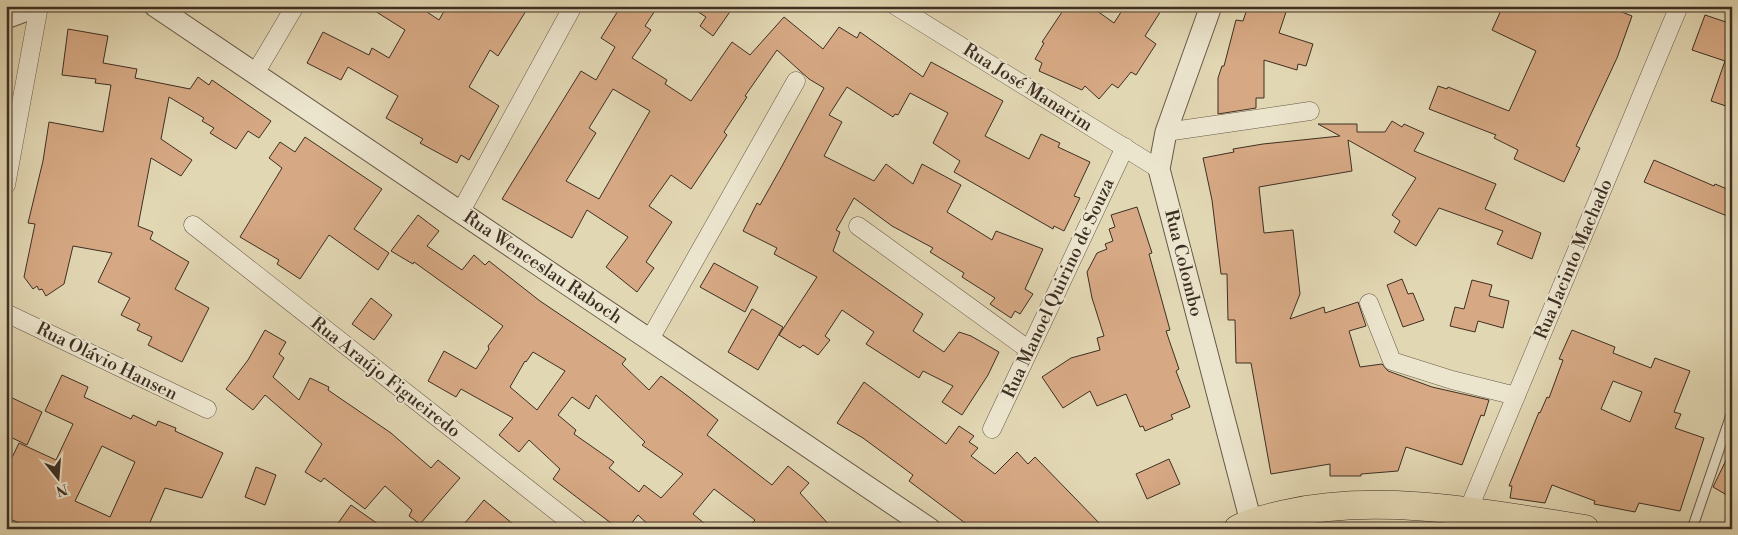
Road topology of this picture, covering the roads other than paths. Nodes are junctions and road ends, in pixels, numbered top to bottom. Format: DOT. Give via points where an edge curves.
graph roads {
  1 [pos="38,6"];
  2 [pos="156,6"];
  3 [pos="295,6"];
  4 [pos="574,6"];
  5 [pos="896,6"];
  6 [pos="1210,6"];
  7 [pos="1678,6"];
  8 [pos="6,18"];
  9 [pos="256,72"];
  10 [pos="796,81"];
  11 [pos="1310,111"];
  12 [pos="1166,132"];
  13 [pos="1125,147"];
  14 [pos="1159,169"];
  15 [pos="6,185"];
  16 [pos="461,211"];
  17 [pos="193,225"];
  18 [pos="858,226"];
  19 [pos="1368,304"];
  20 [pos="6,312"];
  21 [pos="650,339"];
  22 [pos="1030,350"];
  23 [pos="1516,396"];
  24 [pos="207,409"];
  25 [pos="1732,412"];
  26 [pos="992,429"];
  27 [pos="1467,513"];
  28 [pos="1244,526"];
  29 [pos="1570,528"];
  30 [pos="580,529"];
  31 [pos="930,529"];
  32 [pos="1692,529"];
  1 -- 8 [label="street"];
  1 -- 15 [label="street"];
  2 -- 9 [label="street, Rua Wenceslau Raboch"];
  3 -- 9 [label="street"];
  4 -- 16 [label="street"];
  5 -- 13 [label="street, Rua José Manarim"];
  6 -- 12 [label="street, Rua Colombo"];
  7 -- 23 [label="street, Rua Jacinto Machado"];
  9 -- 16 [label="street, Rua Wenceslau Raboch"];
  10 -- 21 [label="street"];
  11 -- 12 [label="street"];
  12 -- 14 [label="street, Rua Colombo"];
  13 -- 14 [label="street, Rua José Manarim"];
  13 -- 22 [label="street, Rua Manoel Quirino de Souza"];
  14 -- 28 [label="street, Rua Colombo"];
  16 -- 21 [label="street, Rua Wenceslau Raboch"];
  17 -- 30 [label="street, Rua Araújo Figueiredo"];
  18 -- 22 [label="street"];
  19 -- 23 [label="street" via="1392,361"];
  20 -- 24 [label="street, Rua Olávio Hansen"];
  21 -- 31 [label="street, Rua Wenceslau Raboch"];
  22 -- 26 [label="street, Rua Manoel Quirino de Souza"];
  23 -- 27 [label="street, Rua Jacinto Machado"];
  25 -- 32 [label="lane"];
  27 -- 28 [label="main road" via="1387,504 1346,505 1304,510"];
  27 -- 29 [label="main road"];
}
